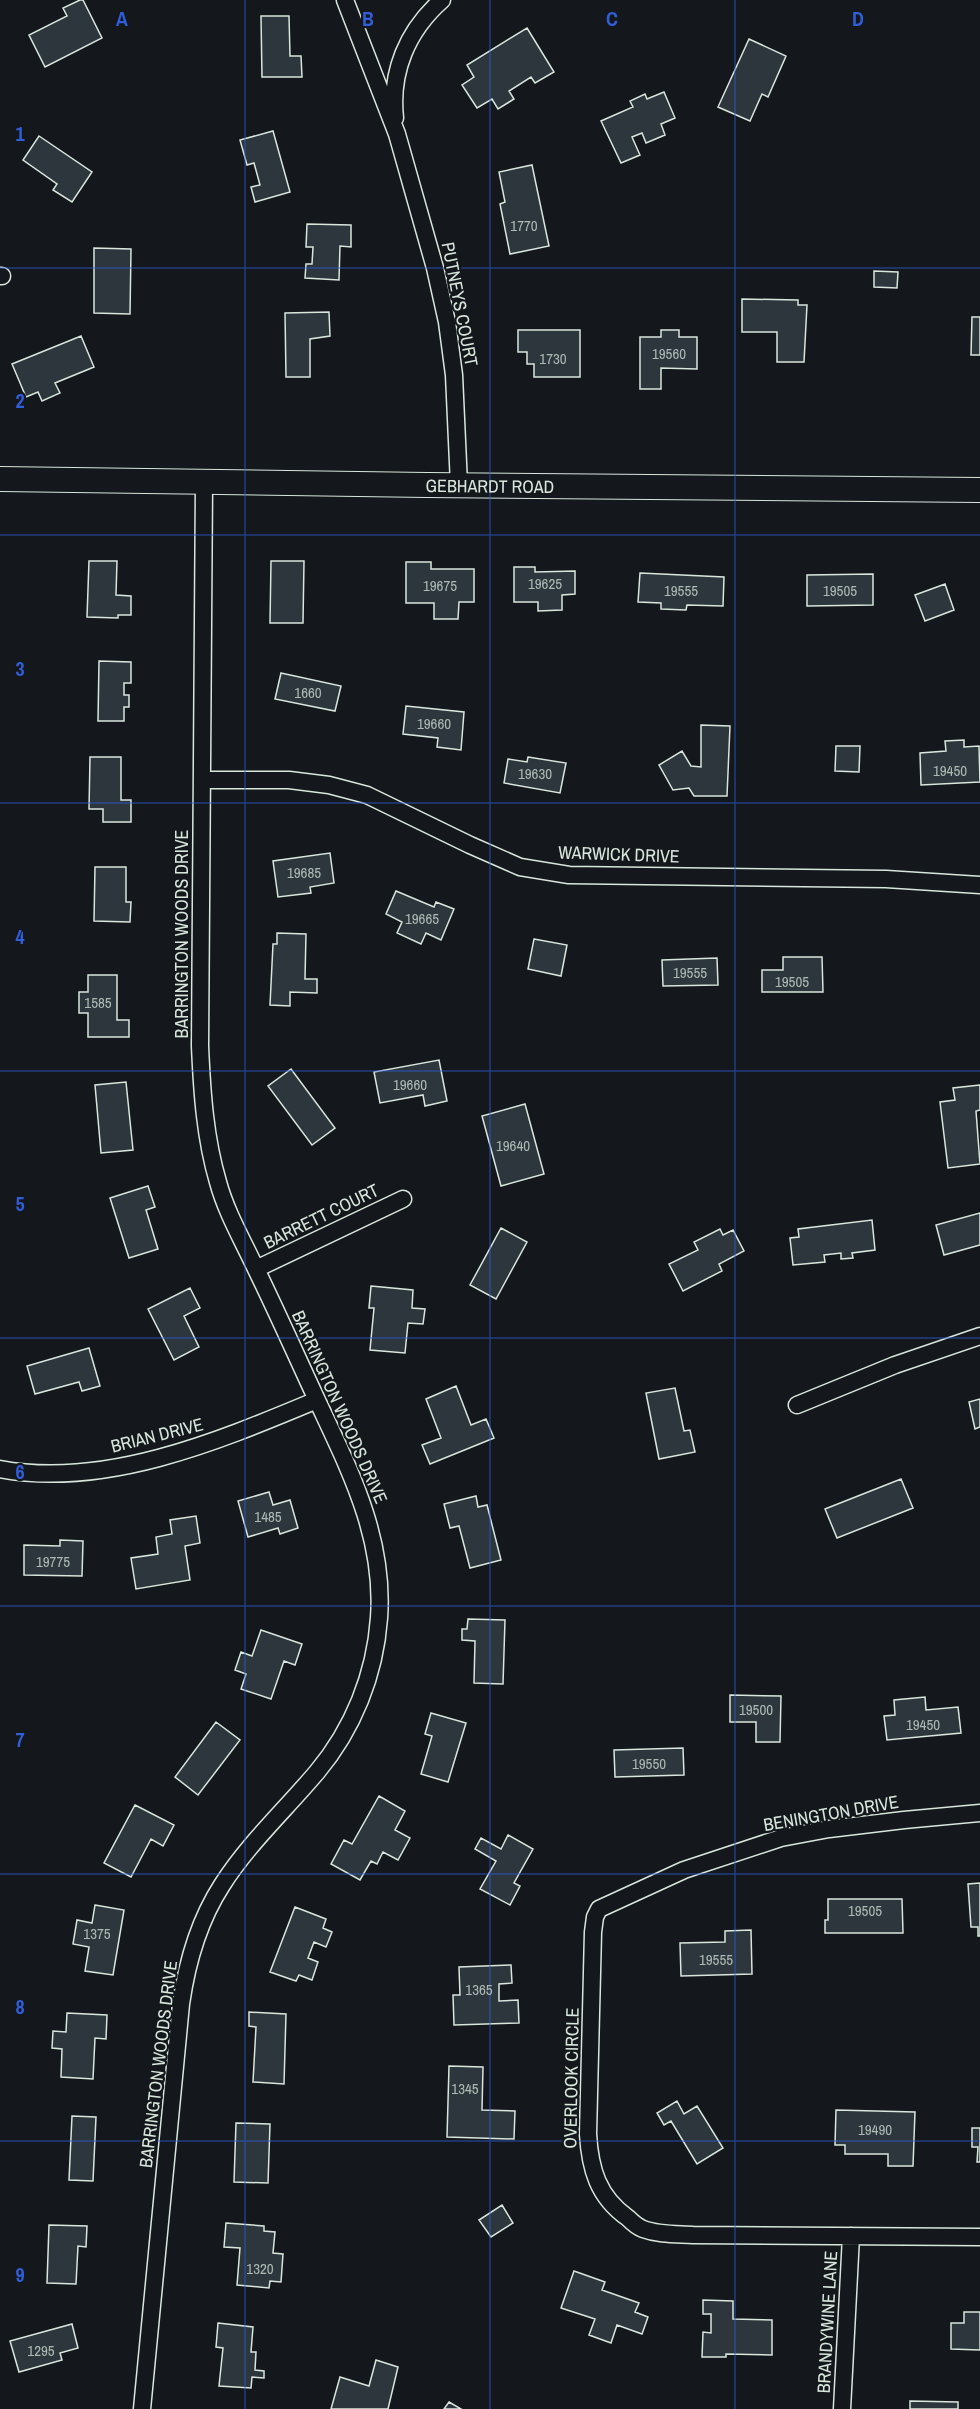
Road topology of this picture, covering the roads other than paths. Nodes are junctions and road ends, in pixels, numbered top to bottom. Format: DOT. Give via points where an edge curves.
graph roads {
  1 [pos="345,0"];
  2 [pos="442,0"];
  3 [pos="397,134"];
  4 [pos="0,479"];
  5 [pos="204,482"];
  6 [pos="459,485"];
  7 [pos="980,490"];
  8 [pos="202,780"];
  9 [pos="980,885"];
  10 [pos="403,1199"];
  11 [pos="256,1269"];
  12 [pos="980,1336"];
  13 [pos="317,1400"];
  14 [pos="797,1405"];
  15 [pos="0,1469"];
  16 [pos="980,1813"];
  17 [pos="627,1896"];
  18 [pos="851,2236"];
  19 [pos="980,2237"];
  20 [pos="142,2409"];
  21 [pos="842,2409"];
  1 -- 3 [label="street, PUTNEYS COURT"];
  2 -- 3 [label="street, PUTNEYS COURT" via="425,15 408,40 397,69"];
  3 -- 6 [label="street, PUTNEYS COURT" via="447,322 454,375"];
  4 -- 5 [label="street, GEBHARDT ROAD"];
  5 -- 6 [label="street, GEBHARDT ROAD"];
  5 -- 8 [label="street, BARRINGTON WOODS DRIVE"];
  6 -- 7 [label="street, GEBHARDT ROAD"];
  8 -- 9 [label="street, WARWICK DRIVE" via="289,780 358,792 520,867 569,875 841,878"];
  8 -- 11 [label="street, BARRINGTON WOODS DRIVE" via="202,1101 218,1184"];
  10 -- 11 [label="street, BARRETT COURT"];
  11 -- 13 [label="street, BARRINGTON WOODS DRIVE"];
  12 -- 14 [label="street"];
  13 -- 15 [label="street, BRIAN DRIVE" via="222,1439 138,1462 74,1474"];
  13 -- 20 [label="street, BARRINGTON WOODS DRIVE" via="366,1510 379,1591 375,1650 356,1713 340,1740 222,1885 191,1950 181,2004"];
  16 -- 17 [label="street, BENINGTON DRIVE" via="781,1838 684,1870"];
  17 -- 18 [label="street, OVERLOOK CIRCLE" via="599,1909 593,1932 588,2134 592,2169 605,2197 642,2228 666,2234"];
  18 -- 19 [label="street"];
  18 -- 21 [label="street, BRANDYWINE LANE"];
}
